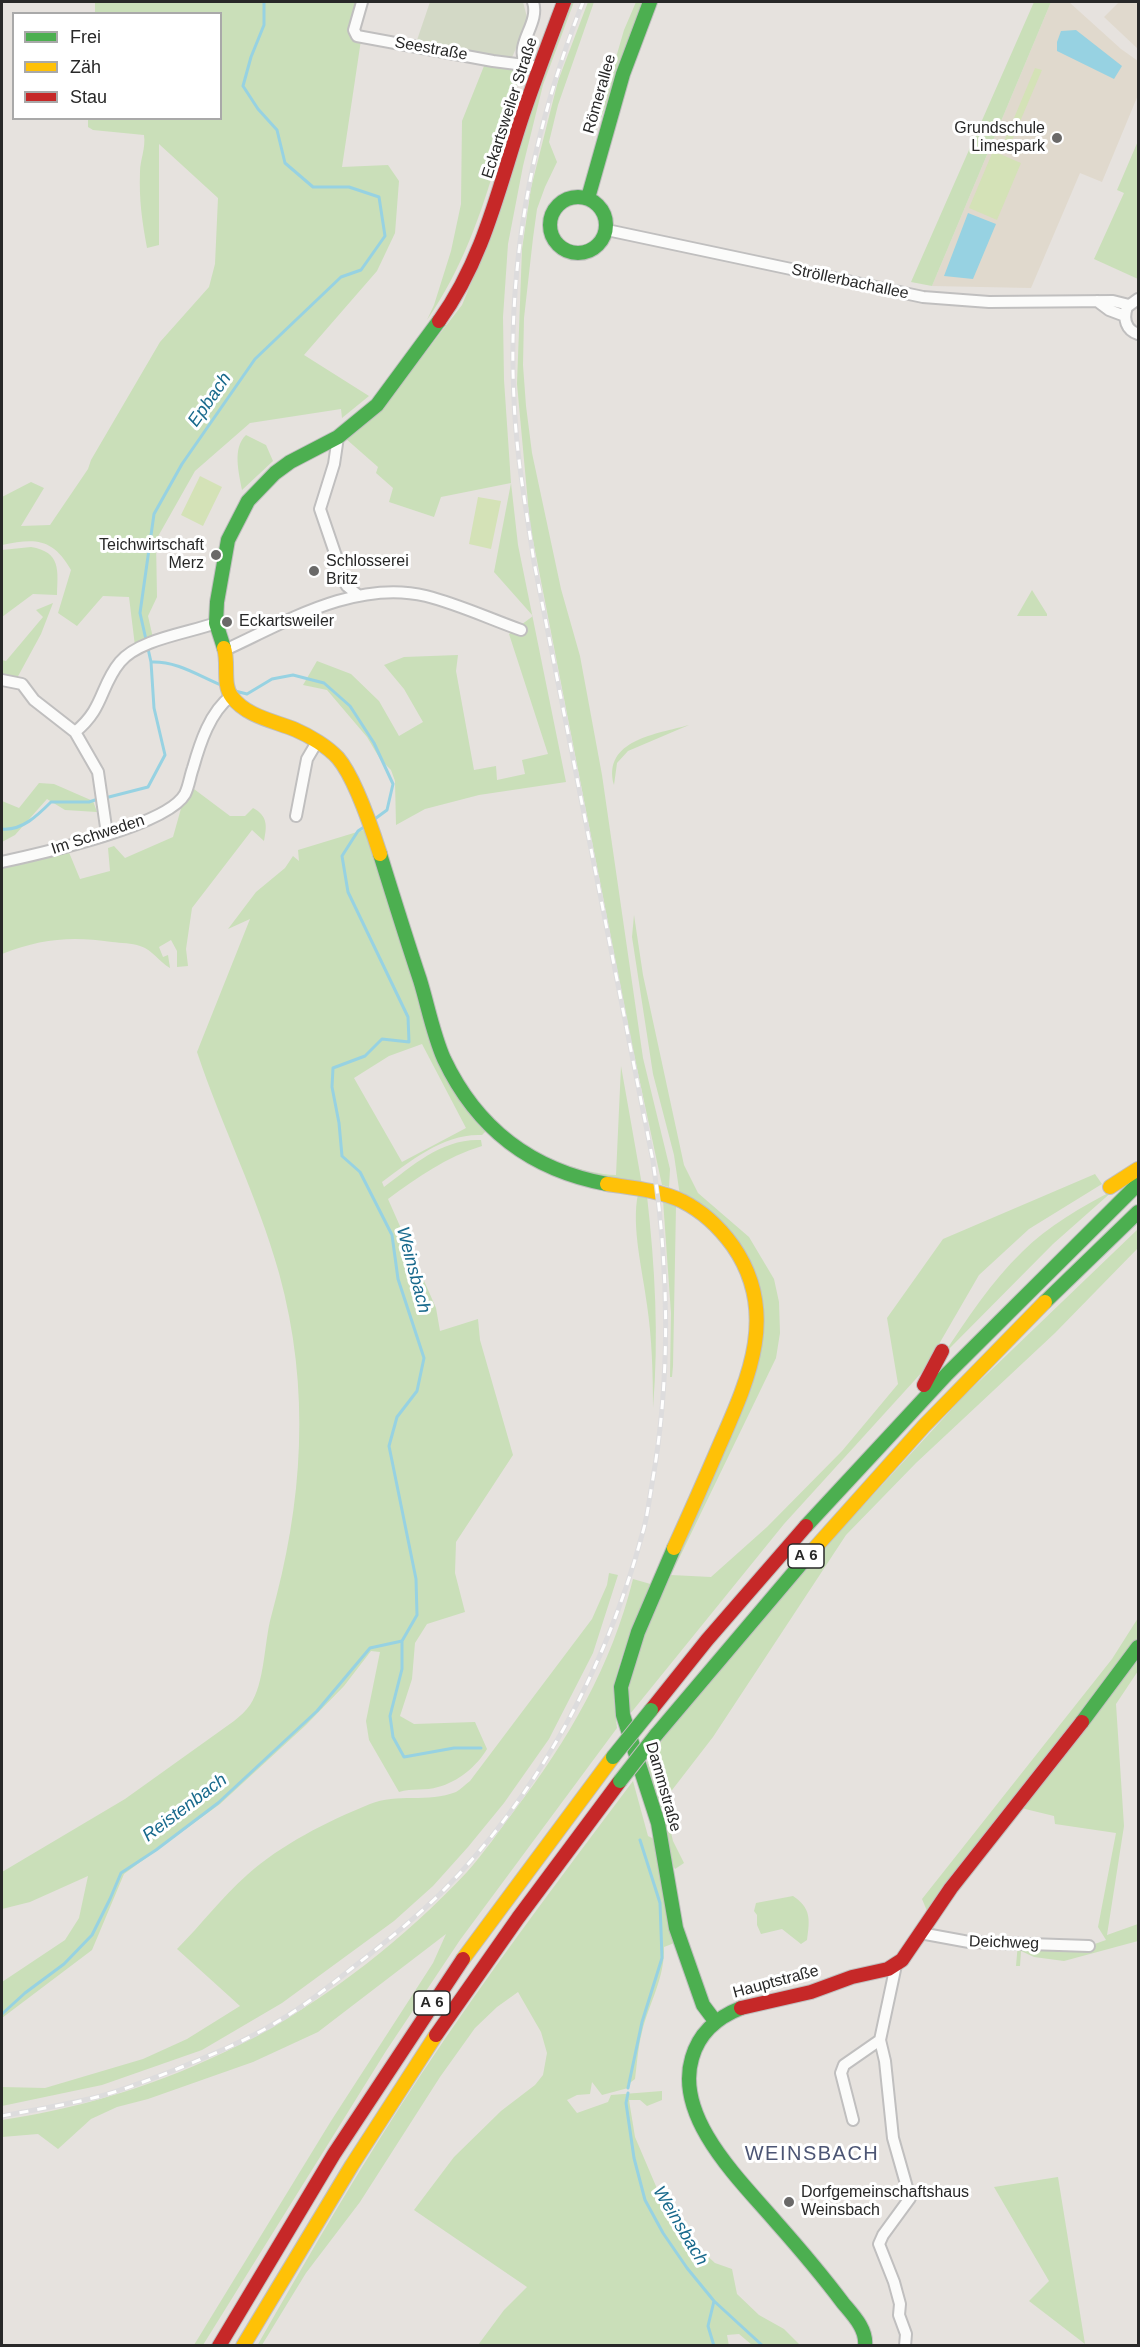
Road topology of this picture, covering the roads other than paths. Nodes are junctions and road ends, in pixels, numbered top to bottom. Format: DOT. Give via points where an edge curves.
graph roads {
  1 [pos="362,2"];
  2 [pos="533,2"];
  3 [pos="564,2"];
  4 [pos="650,2"];
  5 [pos="525,64"];
  6 [pos="540,67"];
  7 [pos="588,198"];
  8 [pos="607,230"];
  9 [pos="1097,301"];
  10 [pos="1134,302"];
  11 [pos="1125,316"];
  12 [pos="1138,334"];
  13 [pos="338,437"];
  14 [pos="359,596"];
  15 [pos="216,623"];
  16 [pos="521,630"];
  17 [pos="225,650"];
  18 [pos="2,680"];
  19 [pos="231,696"];
  20 [pos="75,732"];
  21 [pos="317,742"];
  22 [pos="296,816"];
  23 [pos="107,834"];
  24 [pos="2,862"];
  25 [pos="1138,1168"];
  26 [pos="1138,1184"];
  27 [pos="1110,1187"];
  28 [pos="1138,1212"];
  29 [pos="942,1351"];
  30 [pos="918,1402"];
  31 [pos="1138,1647"];
  32 [pos="920,1933"];
  33 [pos="1089,1946"];
  34 [pos="896,1965"];
  35 [pos="716,2021"];
  36 [pos="879,2040"];
  37 [pos="853,2120"];
  38 [pos="219,2346"];
  39 [pos="243,2346"];
  40 [pos="865,2346"];
  41 [pos="905,2346"];
  1 -- 5 [label="street, Seestraße" via="354,30 357,36"];
  2 -- 5 [label="street" via="535,13 522,47"];
  3 -- 6 [label="main road, Eckartsweiler Straße"];
  4 -- 7 [label="main road, Römerallee" via="611,108"];
  5 -- 6 [label="street, Seestraße"];
  6 -- 13 [label="main road, Eckartsweiler Straße" via="489,225 468,275 433,332 377,405"];
  7 -- 8 [label="main road" via="602,208"];
  7 -- 8 [label="main road" via="578,196 560,202 550,218 552,237 566,250 584,253 600,243"];
  8 -- 9 [label="street, Ströllerbachallee" via="923,297 980,302"];
  9 -- 10 [label="street, Ströllerbachallee"];
  9 -- 11 [label="street, Ströllerbachallee"];
  10 -- 11 [label="street"];
  11 -- 12 [label="street" via="1130,329"];
  13 -- 14 [label="street" via="322,519 333,546 335,567"];
  13 -- 15 [label="main road, Eckartsweiler Straße" via="275,472 248,501 226,548"];
  14 -- 16 [label="street" via="426,596"];
  14 -- 17 [label="street" via="298,615"];
  15 -- 17 [label="main road"];
  15 -- 20 [label="street" via="159,640 121,661 95,712"];
  17 -- 19 [label="main road"];
  18 -- 20 [label="street" via="22,684 34,699"];
  19 -- 21 [label="main road, Dammstraße" via="247,711 299,730"];
  19 -- 23 [label="street, Im Schweden" via="216,712 203,739 183,798 124,830"];
  20 -- 23 [label="street" via="98,772"];
  21 -- 22 [label="street" via="307,759"];
  21 -- 35 [label="main road, Dammstraße" via="346,769 367,813 444,1058 477,1111 520,1152 542,1162 580,1177 666,1195 701,1212 727,1238 748,1274 757,1308 756,1351 745,1386 638,1632 623,1676 621,1699 658,1823 676,1928 702,2005"];
  23 -- 24 [label="street, Im Schweden"];
  25 -- 27 [label="main road"];
  26 -- 30 [label="main road, A 6"];
  28 -- 39 [label="main road, A 6, bridge" via="989,1357 869,1486 792,1572 620,1781 421,2057"];
  29 -- 30 [label="main road"];
  30 -- 38 [label="main road, A 6, bridge" via="710,1635 497,1911 352,2125"];
  31 -- 32 [label="main road"];
  32 -- 33 [label="street, Deichweg" via="969,1942"];
  32 -- 34 [label="main road"];
  34 -- 35 [label="main road, Hauptstraße" via="791,1997 753,2003"];
  34 -- 36 [label="street"];
  35 -- 40 [label="main road, Hauptstraße" via="703,2034 690,2065 690,2098 696,2116 724,2161 859,2324 866,2338"];
  36 -- 37 [label="street" via="844,2065 841,2073"];
  36 -- 41 [label="street" via="893,2138 910,2198 879,2244 900,2304"];
}
